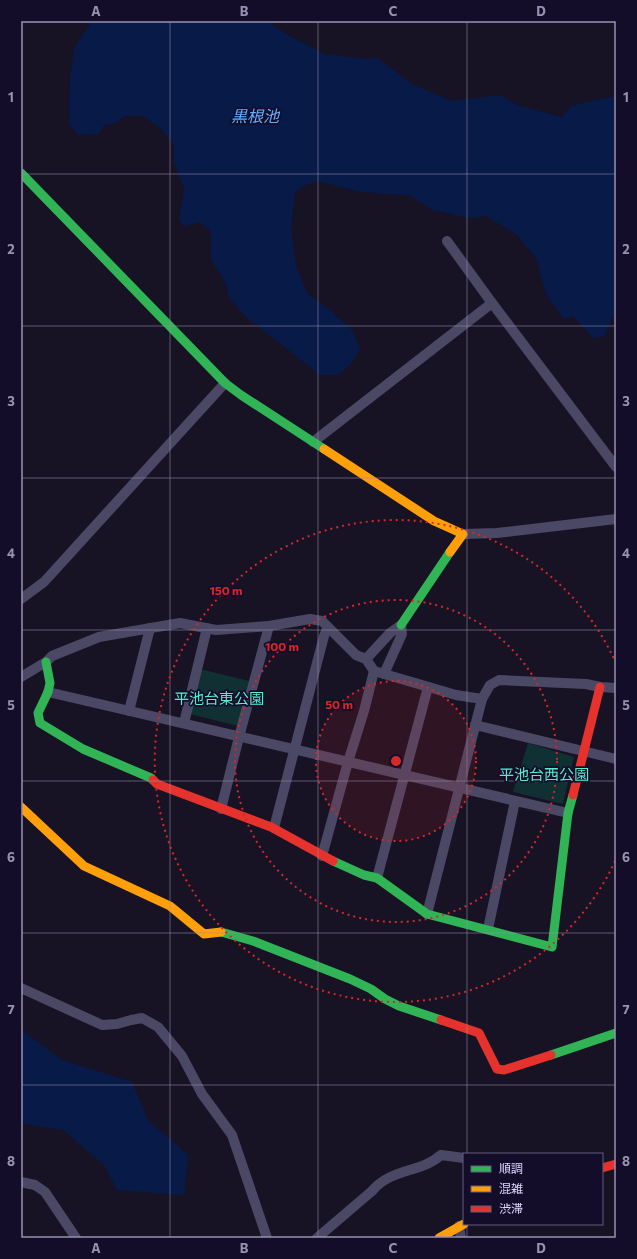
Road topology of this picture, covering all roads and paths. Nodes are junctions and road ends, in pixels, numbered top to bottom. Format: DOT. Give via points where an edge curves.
graph roads {
  1 [pos="21,173"];
  2 [pos="447,241"];
  3 [pos="492,303"];
  4 [pos="225,383"];
  5 [pos="313,442"];
  6 [pos="616,466"];
  7 [pos="616,518"];
  8 [pos="463,534"];
  9 [pos="21,598"];
  10 [pos="401,625"];
  11 [pos="269,626"];
  12 [pos="328,627"];
  13 [pos="150,628"];
  14 [pos="207,628"];
  15 [pos="366,659"];
  16 [pos="46,662"];
  17 [pos="374,671"];
  18 [pos="384,674"];
  19 [pos="21,677"];
  20 [pos="428,687"];
  21 [pos="600,687"];
  22 [pos="616,688"];
  23 [pos="48,692"];
  24 [pos="482,699"];
  25 [pos="129,711"];
  26 [pos="184,723"];
  27 [pos="475,725"];
  28 [pos="239,737"];
  29 [pos="294,750"];
  30 [pos="584,752"];
  31 [pos="616,759"];
  32 [pos="348,762"];
  33 [pos="404,775"];
  34 [pos="458,788"];
  35 [pos="515,801"];
  36 [pos="21,807"];
  37 [pos="221,809"];
  38 [pos="568,813"];
  39 [pos="274,828"];
  40 [pos="322,856"];
  41 [pos="377,878"];
  42 [pos="427,914"];
  43 [pos="488,929"];
  44 [pos="21,988"];
  45 [pos="615,1036"];
  46 [pos="463,1158"];
  47 [pos="616,1164"];
  48 [pos="603,1168"];
  49 [pos="21,1182"];
  50 [pos="462,1225"];
  51 [pos="76,1238"];
  52 [pos="267,1238"];
  53 [pos="317,1238"];
  54 [pos="439,1238"];
  55 [pos="462,1238"];
  1 -- 4 [label="street"];
  2 -- 3 [label="street"];
  3 -- 5 [label="street"];
  3 -- 6 [label="street"];
  4 -- 5 [label="street"];
  4 -- 9 [label="street" via="44,582"];
  5 -- 8 [label="street" via="434,521"];
  7 -- 8 [label="street" via="497,533"];
  8 -- 10 [label="street"];
  10 -- 15 [label="street"];
  10 -- 18 [label="street" via="402,634"];
  11 -- 12 [label="street" via="310,619 322,621"];
  11 -- 14 [label="street" via="216,630"];
  11 -- 28 [label="street"];
  12 -- 15 [label="street" via="356,655"];
  12 -- 29 [label="street"];
  13 -- 14 [label="street" via="180,623"];
  13 -- 16 [label="street" via="99,637 52,656"];
  13 -- 25 [label="street"];
  14 -- 26 [label="street"];
  15 -- 17 [label="street"];
  16 -- 19 [label="street"];
  16 -- 23 [label="street" via="50,683"];
  17 -- 18 [label="street"];
  17 -- 32 [label="street"];
  18 -- 20 [label="street"];
  20 -- 24 [label="street"];
  20 -- 33 [label="street"];
  21 -- 22 [label="street"];
  21 -- 24 [label="street" via="586,684 499,680 490,685"];
  21 -- 30 [label="street"];
  23 -- 25 [label="street"];
  23 -- 37 [label="street" via="38,713 40,723 83,749 151,778 157,784"];
  24 -- 27 [label="street"];
  25 -- 26 [label="street"];
  26 -- 28 [label="street"];
  27 -- 30 [label="street"];
  27 -- 34 [label="street"];
  28 -- 29 [label="street"];
  28 -- 37 [label="street"];
  29 -- 32 [label="street"];
  29 -- 39 [label="street"];
  30 -- 31 [label="street"];
  30 -- 38 [label="street"];
  32 -- 33 [label="street"];
  32 -- 40 [label="street"];
  33 -- 34 [label="street"];
  33 -- 41 [label="street"];
  34 -- 35 [label="street"];
  34 -- 42 [label="street"];
  35 -- 38 [label="street"];
  35 -- 43 [label="street"];
  36 -- 45 [label="street" via="84,866 170,906 204,934 222,932 253,941 350,979 399,1006 479,1033 497,1069 504,1070 534,1062"];
  37 -- 39 [label="street"];
  38 -- 43 [label="street" via="552,947"];
  39 -- 40 [label="street"];
  40 -- 41 [label="street" via="364,875"];
  41 -- 42 [label="street"];
  42 -- 43 [label="street"];
  44 -- 52 [label="street" via="102,1025 142,1018 158,1027 182,1056 202,1094 232,1135"];
  46 -- 53 [label="street" via="441,1155 432,1162 390,1176"];
  47 -- 48 [label="street"];
  49 -- 51 [label="street" via="35,1185 45,1192"];
  50 -- 54 [label="street"];
  50 -- 55 [label="street"];
}
